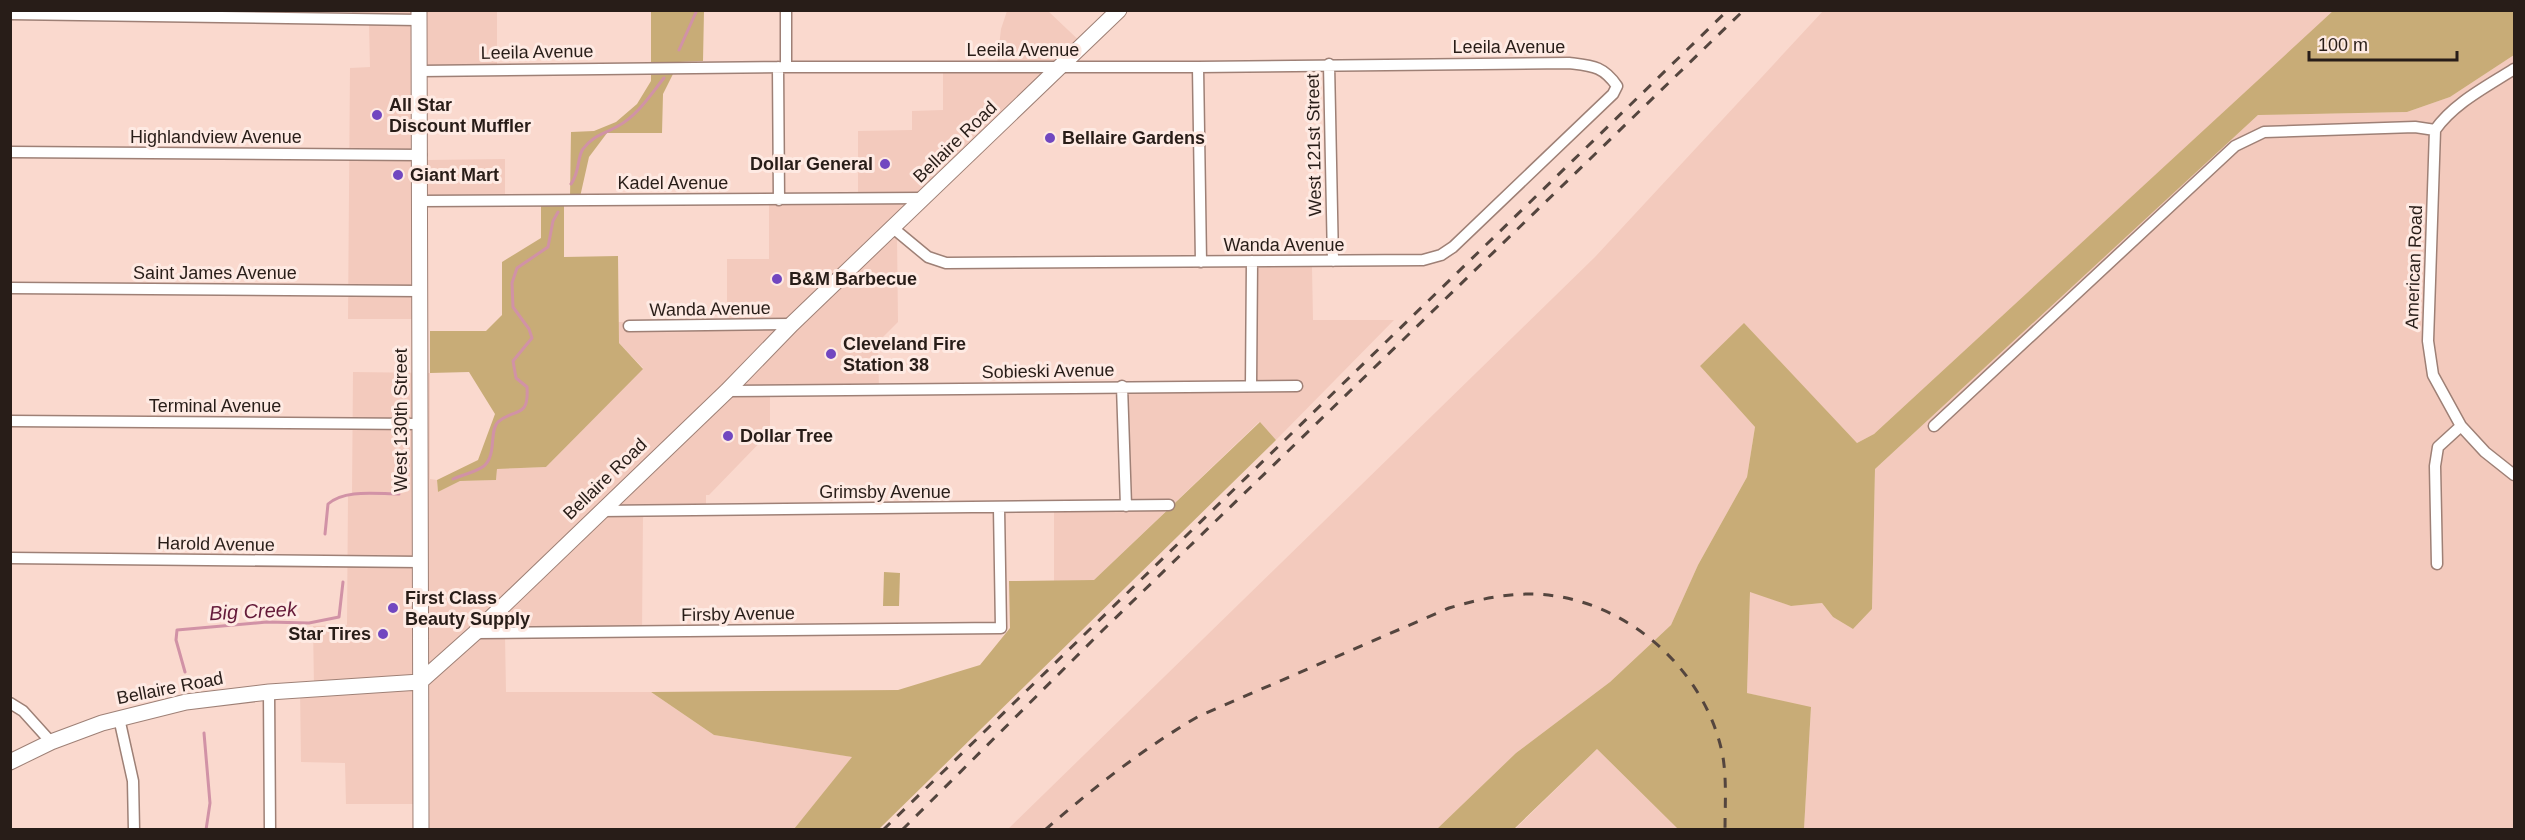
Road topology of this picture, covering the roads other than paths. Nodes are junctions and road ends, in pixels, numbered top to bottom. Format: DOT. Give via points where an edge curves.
graph roads {
  1 [pos="786,10"];
  2 [pos="1119,10"];
  3 [pos="10,14"];
  4 [pos="419,15"];
  5 [pos="1329,64"];
  6 [pos="782,67"];
  7 [pos="1062,67"];
  8 [pos="1198,67"];
  9 [pos="2514,69"];
  10 [pos="420,71"];
  11 [pos="1617,86"];
  12 [pos="2435,130"];
  13 [pos="10,152"];
  14 [pos="421,155"];
  15 [pos="926,198"];
  16 [pos="779,200"];
  17 [pos="421,201"];
  18 [pos="893,228"];
  19 [pos="1252,261"];
  20 [pos="1333,261"];
  21 [pos="1202,262"];
  22 [pos="10,288"];
  23 [pos="420,291"];
  24 [pos="792,324"];
  25 [pos="629,326"];
  26 [pos="1122,386"];
  27 [pos="1251,386"];
  28 [pos="1297,386"];
  29 [pos="727,391"];
  30 [pos="10,421"];
  31 [pos="420,424"];
  32 [pos="1934,426"];
  33 [pos="2461,426"];
  34 [pos="2514,475"];
  35 [pos="1169,505"];
  36 [pos="1126,506"];
  37 [pos="999,508"];
  38 [pos="600,511"];
  39 [pos="10,558"];
  40 [pos="421,562"];
  41 [pos="2437,564"];
  42 [pos="475,633"];
  43 [pos="420,682"];
  44 [pos="269,692"];
  45 [pos="10,703"];
  46 [pos="119,718"];
  47 [pos="51,742"];
  48 [pos="10,762"];
  49 [pos="134,830"];
  50 [pos="270,830"];
  51 [pos="421,830"];
  1 -- 6 [label="street"];
  2 -- 7 [label="street, Bellaire Road"];
  3 -- 4 [label="street"];
  4 -- 10 [label="street, West 130th Street"];
  5 -- 8 [label="street, Leeila Avenue"];
  5 -- 11 [label="street, Leeila Avenue" via="1569,63 1594,66 1608,73"];
  5 -- 20 [label="street, West 121st Street"];
  6 -- 7 [label="street, Leeila Avenue"];
  6 -- 10 [label="street, Leeila Avenue"];
  6 -- 16 [label="street"];
  7 -- 8 [label="street, Leeila Avenue"];
  7 -- 15 [label="street, Bellaire Road"];
  8 -- 21 [label="street"];
  9 -- 12 [label="street" via="2458,105"];
  10 -- 14 [label="street, West 130th Street"];
  11 -- 20 [label="street, Wanda Avenue" via="1605,102 1441,255 1423,260"];
  12 -- 32 [label="street" via="2415,127 2264,132 2235,146"];
  12 -- 33 [label="street, American Road" via="2428,341 2433,375"];
  13 -- 14 [label="street, Highlandview Avenue"];
  14 -- 17 [label="street, West 130th Street"];
  15 -- 16 [label="street, Kadel Avenue"];
  15 -- 18 [label="street, Bellaire Road"];
  16 -- 17 [label="street, Kadel Avenue"];
  17 -- 23 [label="street, West 130th Street"];
  18 -- 21 [label="street, Wanda Avenue" via="928,257 946,263"];
  18 -- 24 [label="street, Bellaire Road"];
  19 -- 20 [label="street, Wanda Avenue"];
  19 -- 21 [label="street, Wanda Avenue"];
  19 -- 27 [label="street"];
  22 -- 23 [label="street, Saint James Avenue"];
  23 -- 31 [label="street, West 130th Street"];
  24 -- 25 [label="street, Wanda Avenue"];
  24 -- 29 [label="street, Bellaire Road"];
  26 -- 27 [label="street, Sobieski Avenue"];
  26 -- 29 [label="street, Sobieski Avenue"];
  26 -- 36 [label="street"];
  27 -- 28 [label="street, Sobieski Avenue"];
  29 -- 38 [label="street, Bellaire Road"];
  30 -- 31 [label="street, Terminal Avenue"];
  31 -- 40 [label="street, West 130th Street"];
  33 -- 34 [label="street, American Road"];
  33 -- 41 [label="street" via="2438,447"];
  35 -- 36 [label="street, Grimsby Avenue"];
  36 -- 37 [label="street, Grimsby Avenue"];
  37 -- 38 [label="street, Grimsby Avenue"];
  37 -- 42 [label="street, Firsby Avenue" via="1001,628"];
  38 -- 42 [label="street, Bellaire Road"];
  39 -- 40 [label="street, Harold Avenue"];
  40 -- 43 [label="street, West 130th Street"];
  42 -- 43 [label="street, Bellaire Road"];
  43 -- 44 [label="street, Bellaire Road"];
  43 -- 51 [label="street, West 130th Street"];
  44 -- 46 [label="street, Bellaire Road" via="186,702"];
  44 -- 50 [label="street"];
  45 -- 47 [label="street" via="23,711"];
  46 -- 47 [label="street, Bellaire Road"];
  46 -- 49 [label="street" via="133,782"];
  47 -- 48 [label="street, Bellaire Road"];
}
